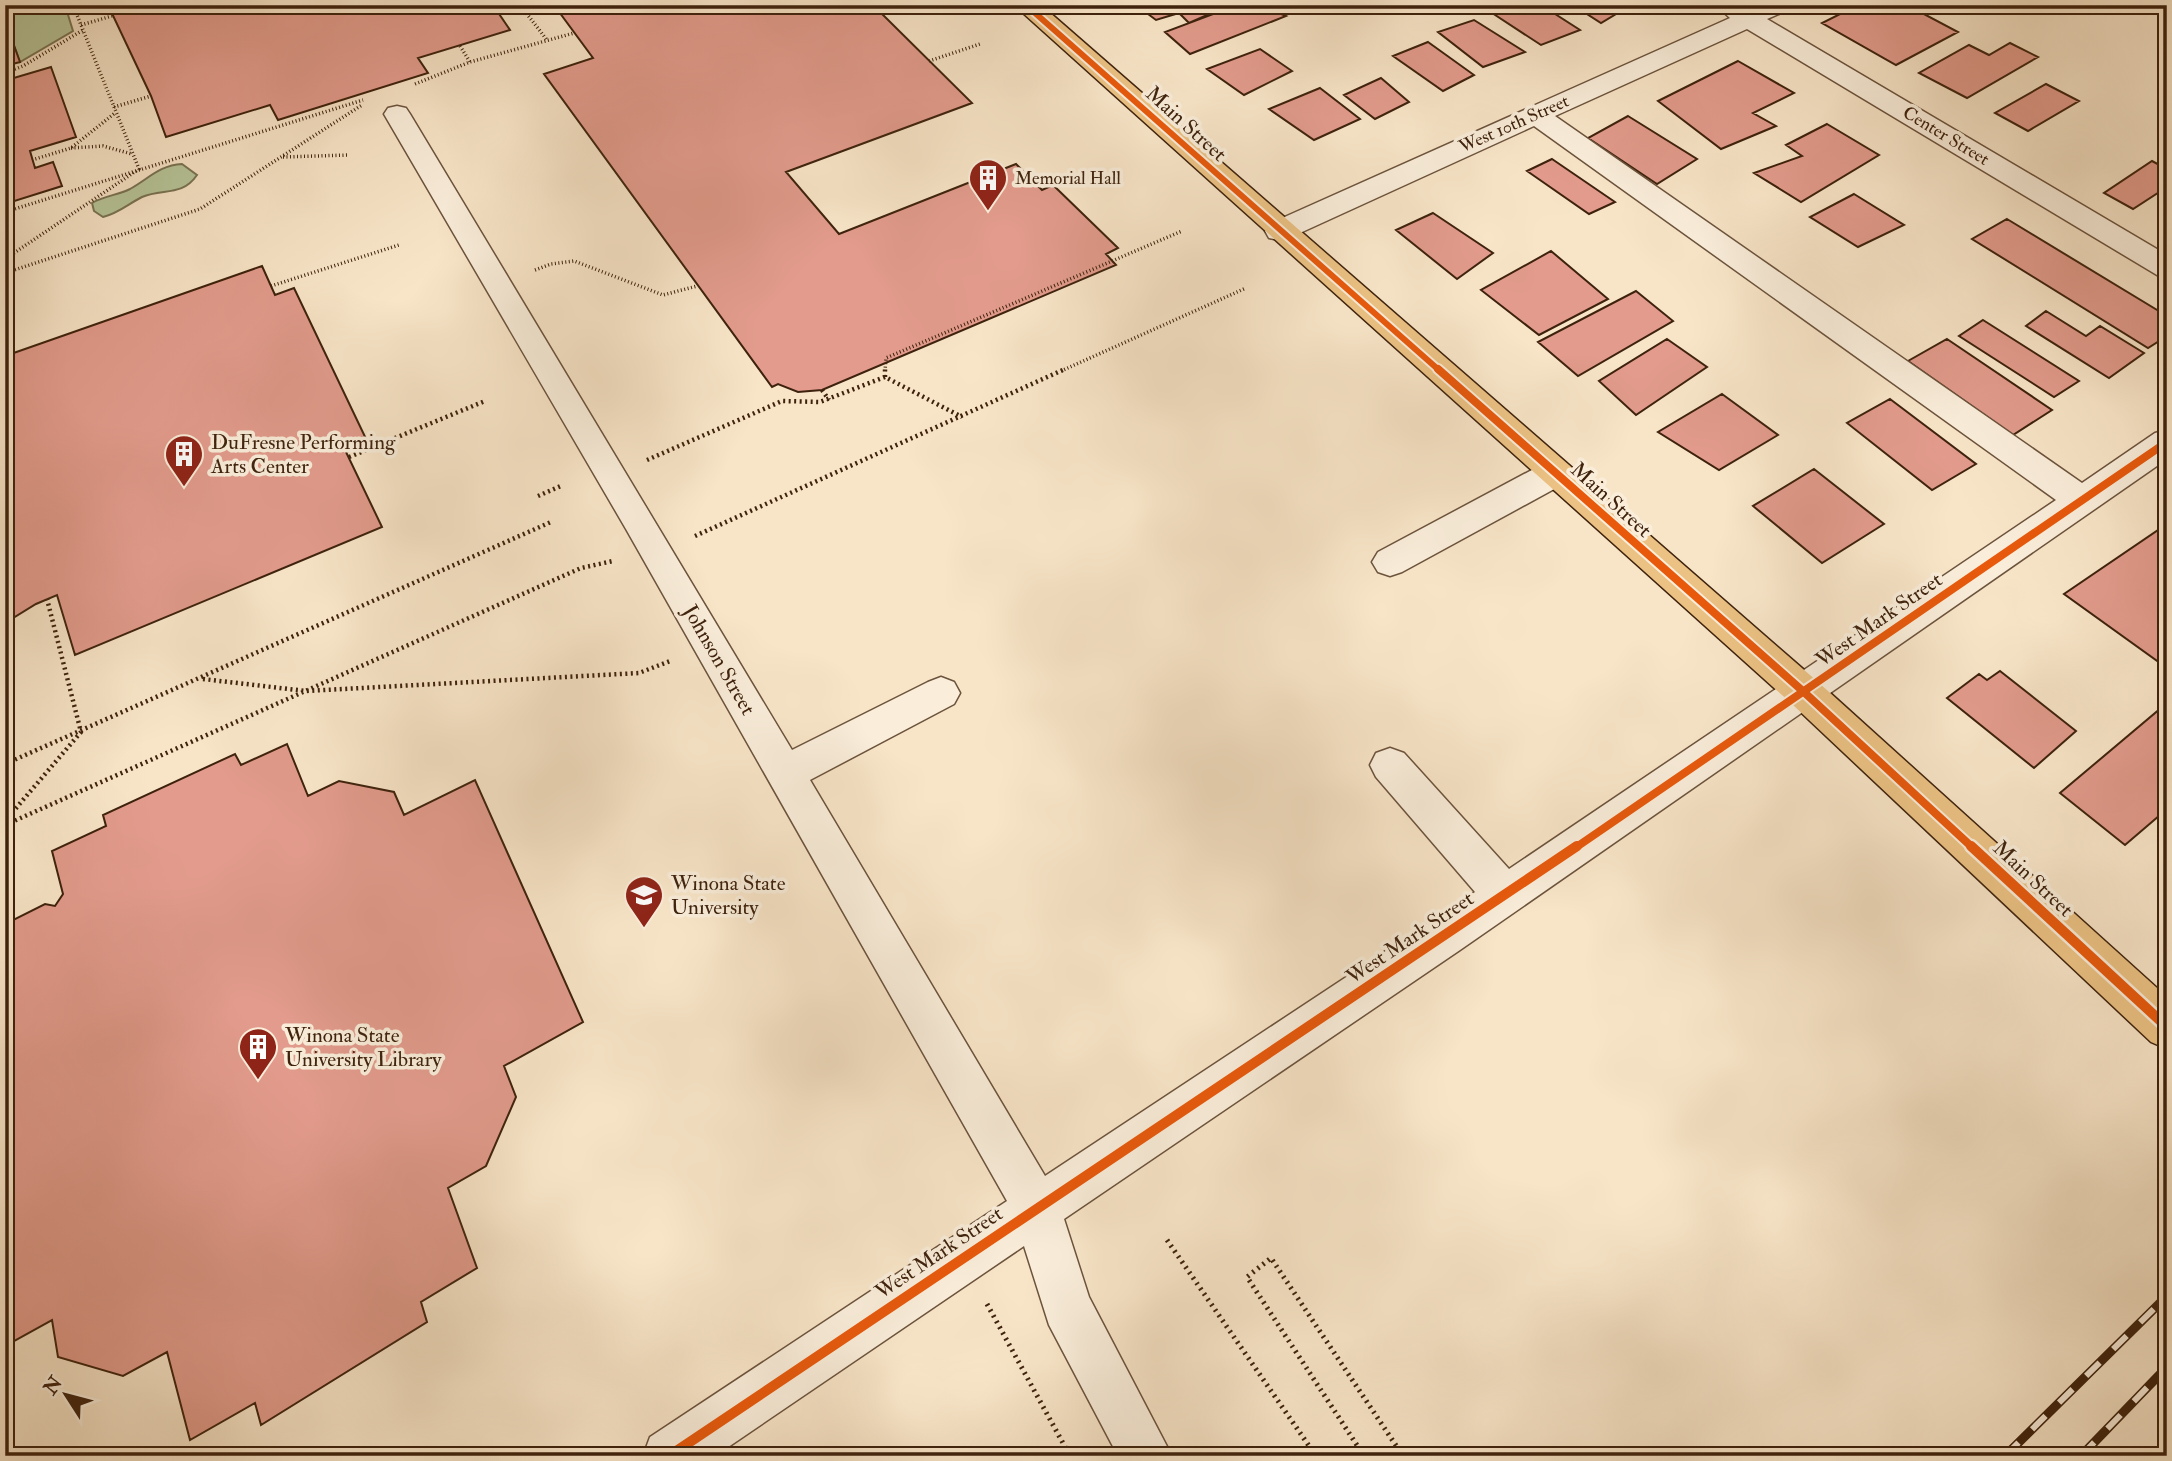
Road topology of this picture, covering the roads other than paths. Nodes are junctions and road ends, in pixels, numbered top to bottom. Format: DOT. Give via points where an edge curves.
graph roads {
  1 [pos="1026,5"];
  2 [pos="1779,5"];
  3 [pos="1737,12"];
  4 [pos="403,100"];
  5 [pos="1536,114"];
  6 [pos="1279,230"];
  7 [pos="2167,268"];
  8 [pos="2167,442"];
  9 [pos="1555,473"];
  10 [pos="2082,501"];
  11 [pos="1390,562"];
  12 [pos="941,693"];
  13 [pos="1805,693"];
  14 [pos="1390,765"];
  15 [pos="785,773"];
  16 [pos="1505,894"];
  17 [pos="2167,1027"];
  18 [pos="1037,1208"];
  19 [pos="669,1456"];
  20 [pos="1146,1456"];
  1 -- 6 [label="main road, Main Street"];
  2 -- 3 [label="street, West 10th Street"];
  3 -- 5 [label="street, West 10th Street"];
  3 -- 7 [label="street, Center Street"];
  4 -- 15 [label="street, Johnson Street" via="498,285"];
  5 -- 6 [label="street, West 10th Street"];
  5 -- 10 [label="street"];
  6 -- 9 [label="main road, Main Street"];
  8 -- 10 [label="street, West Mark Street"];
  9 -- 11 [label="street"];
  9 -- 13 [label="main road, Main Street"];
  10 -- 13 [label="street, West Mark Street"];
  12 -- 15 [label="street"];
  13 -- 16 [label="street, West Mark Street"];
  13 -- 17 [label="main road, Main Street"];
  14 -- 16 [label="street"];
  15 -- 18 [label="street, Johnson Street"];
  16 -- 18 [label="street, West Mark Street"];
  18 -- 19 [label="street, West Mark Street"];
  18 -- 20 [label="street, Johnson Street" via="1067,1307"];
}
